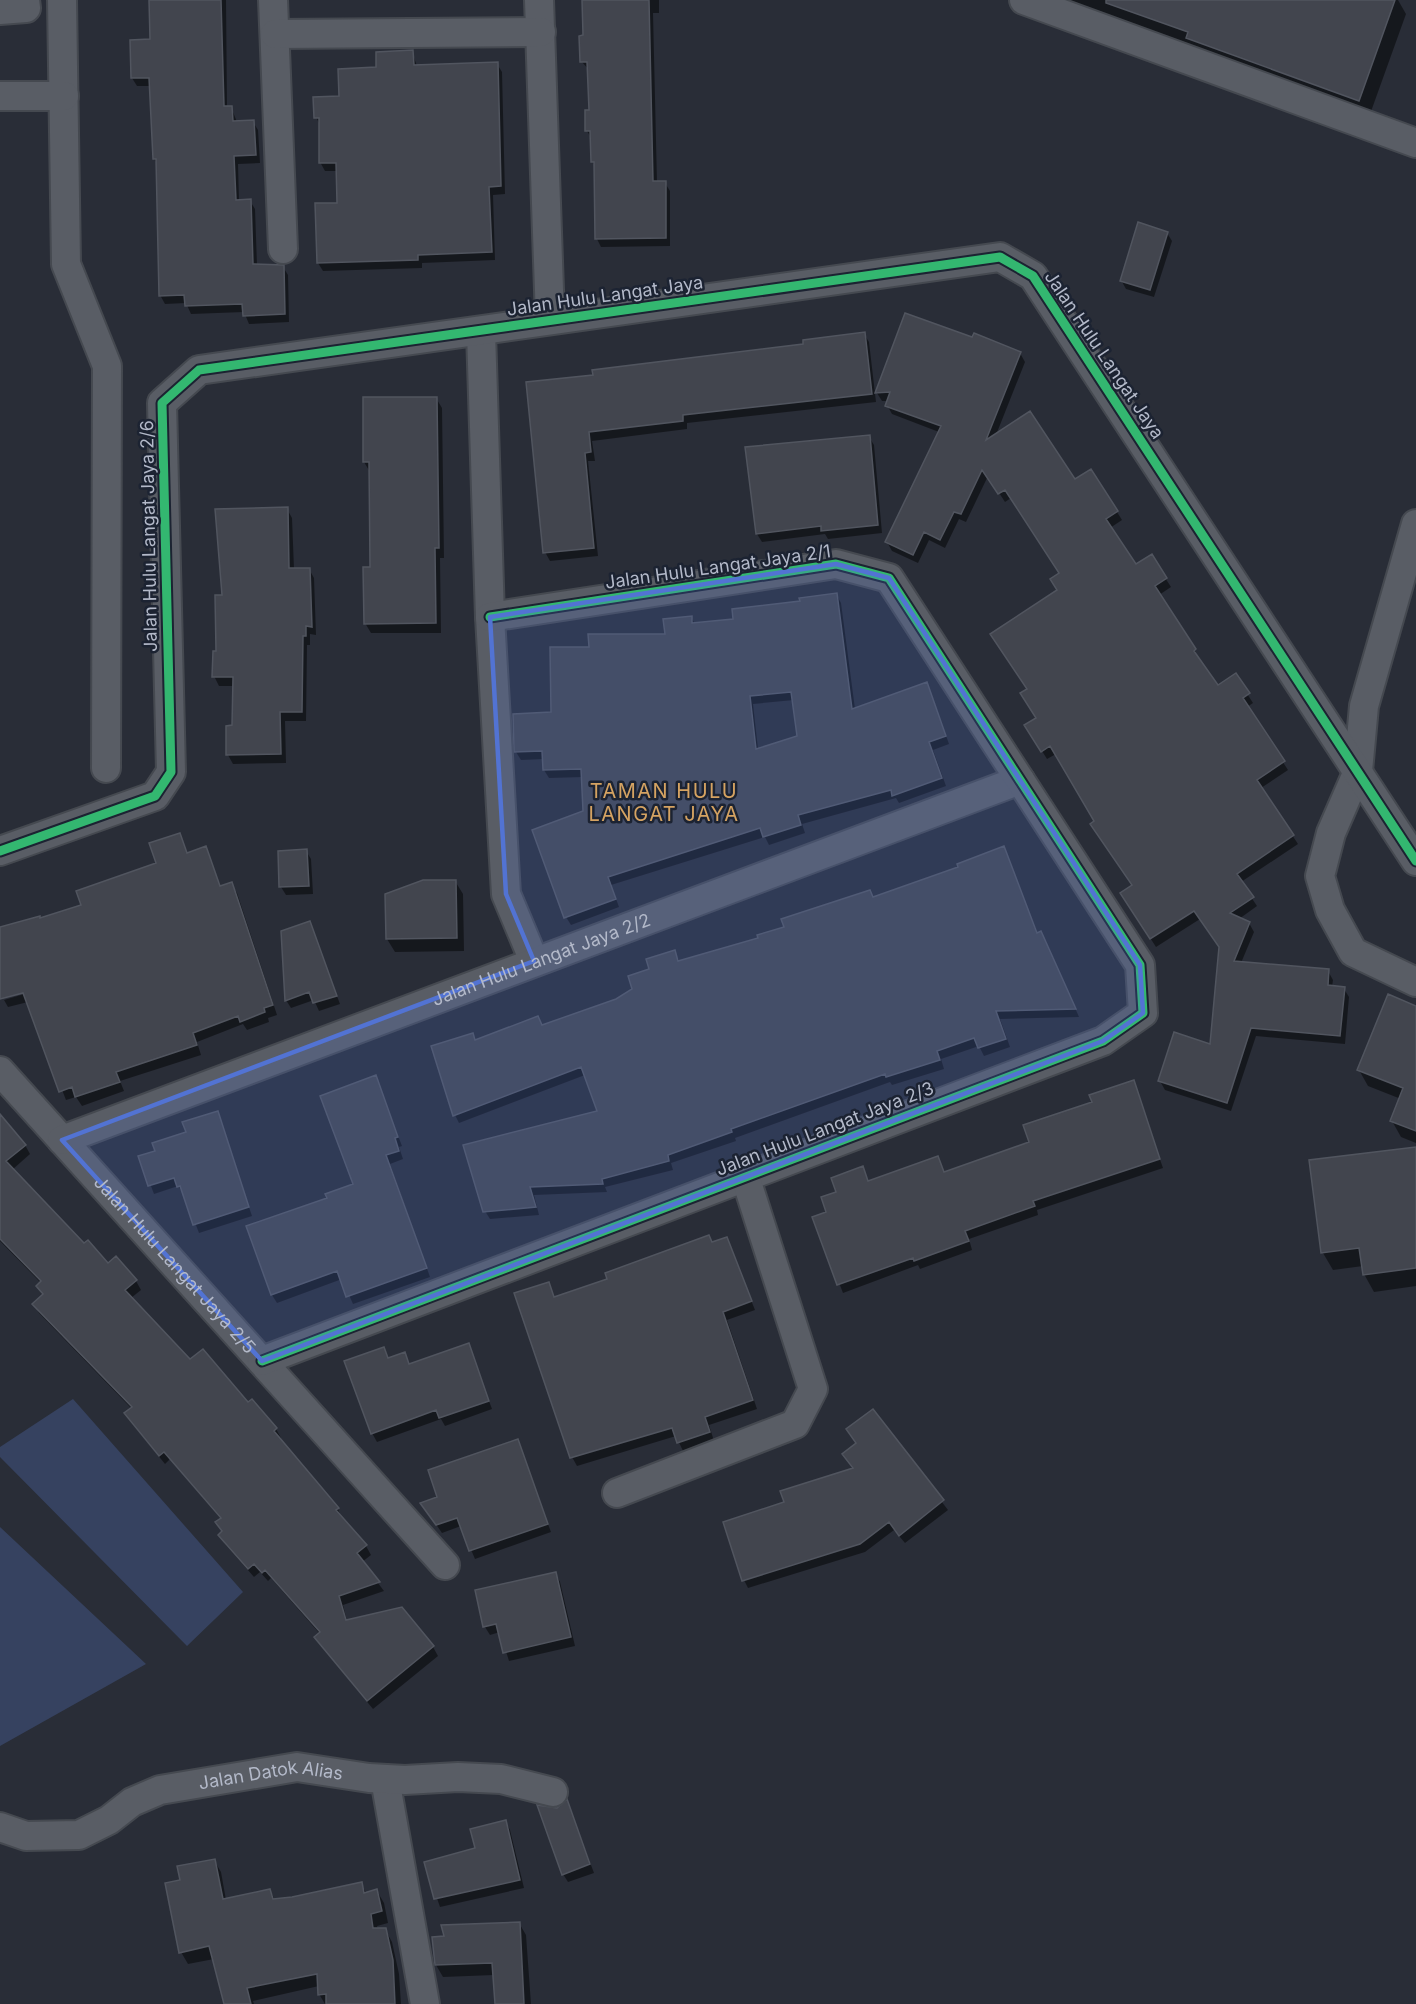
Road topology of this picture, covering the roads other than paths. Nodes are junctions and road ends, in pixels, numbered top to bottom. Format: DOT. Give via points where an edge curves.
graph roads {
  1 [pos="26,0"];
  2 [pos="62,0"];
  3 [pos="273,0"];
  4 [pos="539,0"];
  5 [pos="1024,0"];
  6 [pos="0,10"];
  7 [pos="541,32"];
  8 [pos="274,34"];
  9 [pos="0,96"];
  10 [pos="64,96"];
  11 [pos="1416,143"];
  12 [pos="283,249"];
  13 [pos="550,319"];
  14 [pos="481,332"];
  15 [pos="1416,524"];
  16 [pos="490,616"];
  17 [pos="106,768"];
  18 [pos="1358,771"];
  19 [pos="1020,780"];
  20 [pos="0,851"];
  21 [pos="1416,861"];
  22 [pos="534,961"];
  23 [pos="1416,982"];
  24 [pos="0,1071"];
  25 [pos="62,1140"];
  26 [pos="745,1176"];
  27 [pos="262,1361"];
  28 [pos="617,1493"];
  29 [pos="445,1565"];
  30 [pos="385,1779"];
  31 [pos="553,1792"];
  32 [pos="0,1827"];
  33 [pos="425,2004"];
  1 -- 6 [label="street" via="26,8"];
  2 -- 10 [label="street"];
  3 -- 8 [label="street"];
  4 -- 7 [label="street"];
  5 -- 11 [label="street"];
  7 -- 8 [label="street"];
  7 -- 13 [label="street"];
  8 -- 12 [label="street"];
  9 -- 10 [label="street"];
  10 -- 17 [label="street" via="66,264 107,366"];
  13 -- 14 [label="street, Jalan Hulu Langat Jaya"];
  13 -- 18 [label="street, Jalan Hulu Langat Jaya" via="1000,257 1033,276"];
  14 -- 16 [label="street"];
  14 -- 20 [label="street, Jalan Hulu Langat Jaya 2/6" via="199,370 162,403 171,772 156,796"];
  15 -- 18 [label="street" via="1364,706"];
  16 -- 19 [label="street, Jalan Hulu Langat Jaya 2/1" via="836,564 889,578"];
  16 -- 22 [label="street" via="506,894"];
  18 -- 21 [label="street, Jalan Hulu Langat Jaya"];
  18 -- 23 [label="street" via="1331,833 1320,876 1330,910 1353,952"];
  19 -- 22 [label="street, Jalan Hulu Langat Jaya 2/2"];
  19 -- 26 [label="street, Jalan Hulu Langat Jaya 2/3" via="1140,965 1143,1013 1103,1041"];
  22 -- 25 [label="street, Jalan Hulu Langat Jaya 2/2"];
  24 -- 25 [label="street, Jalan Hulu Langat Jaya 2/5"];
  25 -- 27 [label="street, Jalan Hulu Langat Jaya 2/5"];
  26 -- 27 [label="street, Jalan Hulu Langat Jaya 2/3"];
  26 -- 28 [label="street" via="813,1389 795,1424"];
  27 -- 29 [label="street, Jalan Hulu Langat Jaya 2/5"];
  30 -- 31 [label="street, Jalan Datok Alias" via="501,1779"];
  30 -- 32 [label="street, Jalan Datok Alias" via="297,1767 160,1790 132,1802 109,1820 79,1835 26,1836"];
  30 -- 33 [label="street"];
}
